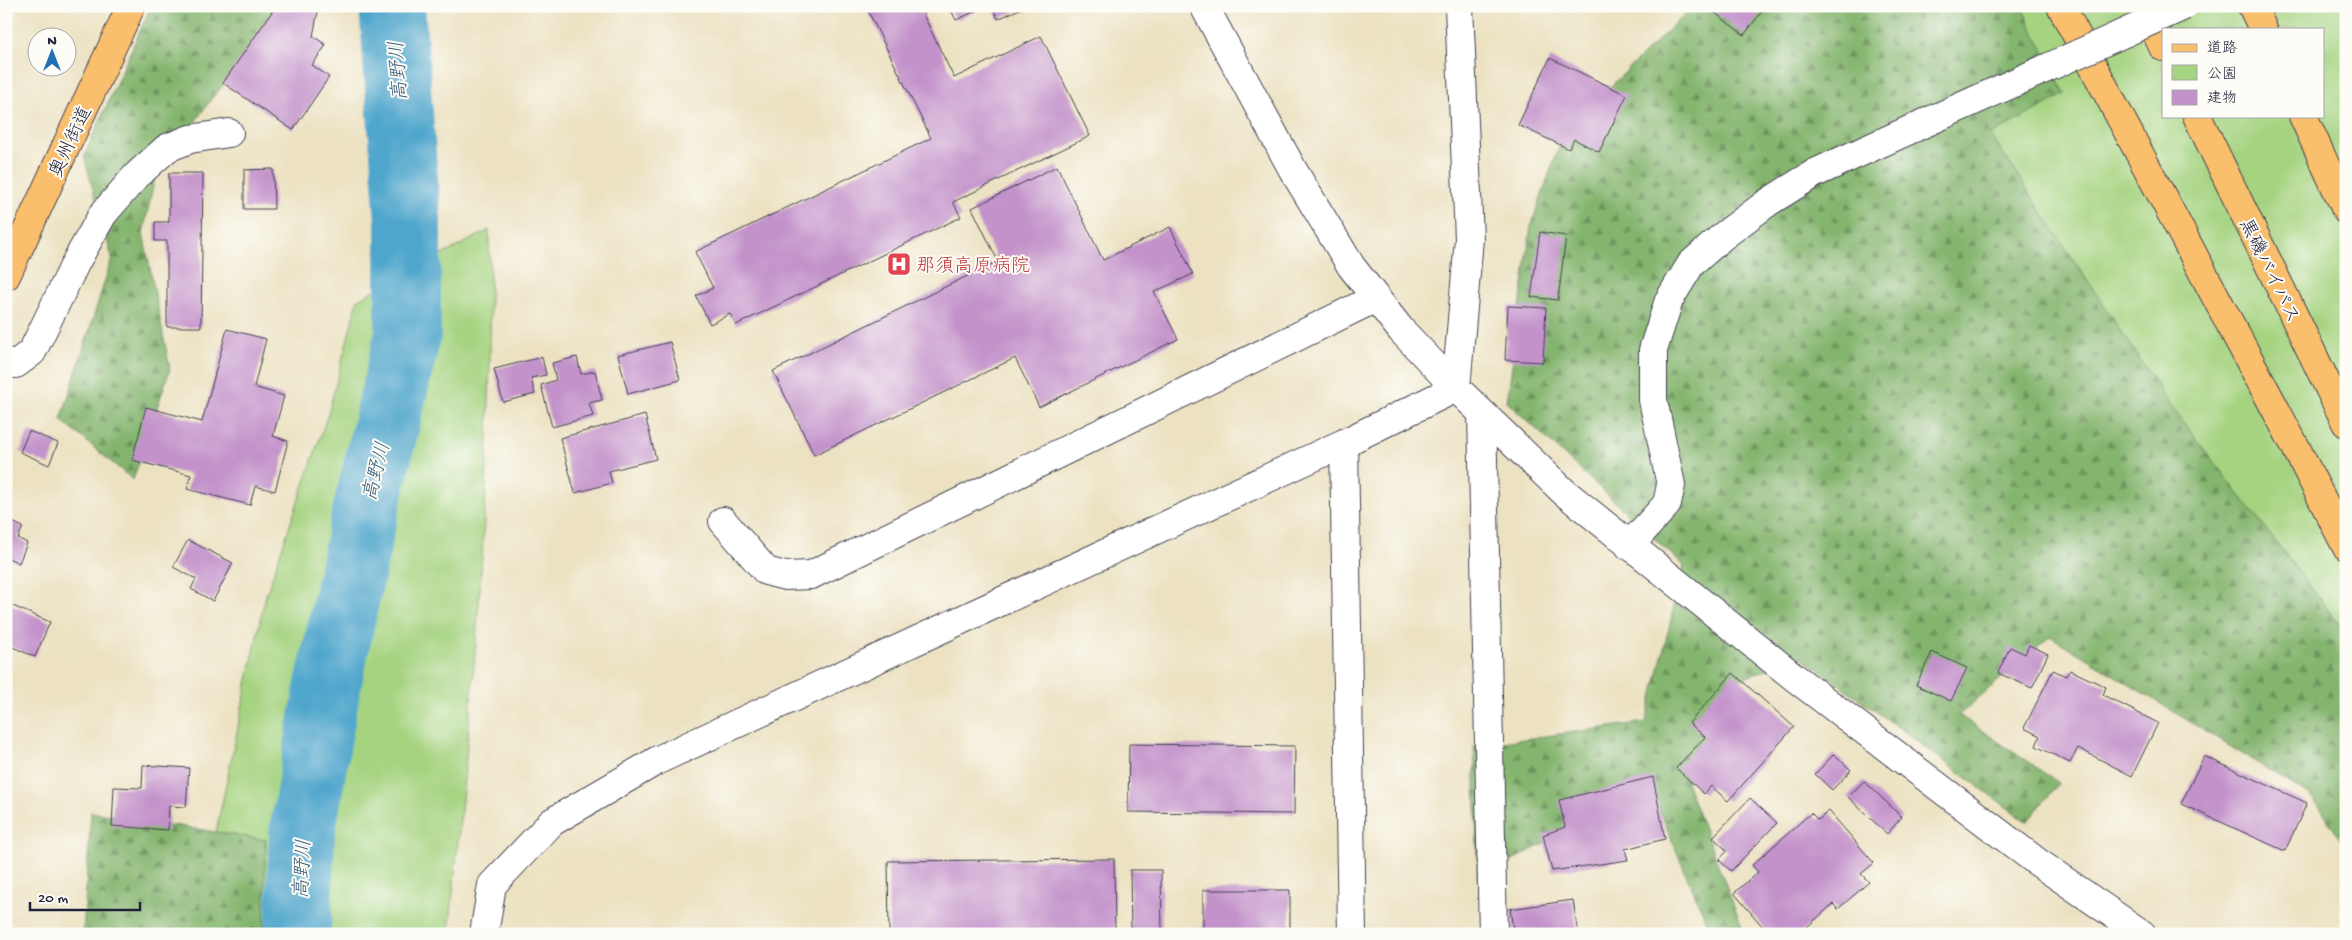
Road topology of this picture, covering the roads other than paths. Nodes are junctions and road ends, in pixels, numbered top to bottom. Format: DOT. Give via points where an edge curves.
graph roads {
  1 [pos="131,6"];
  2 [pos="1204,6"];
  3 [pos="1459,6"];
  4 [pos="2061,6"];
  5 [pos="2144,6"];
  6 [pos="2184,6"];
  7 [pos="2252,6"];
  8 [pos="2262,28"];
  9 [pos="2162,45"];
  10 [pos="2198,118"];
  11 [pos="2304,118"];
  12 [pos="228,133"];
  13 [pos="2346,210"];
  14 [pos="6,276"];
  15 [pos="1376,298"];
  16 [pos="6,362"];
  17 [pos="1456,388"];
  18 [pos="1482,413"];
  19 [pos="2346,423"];
  20 [pos="1344,443"];
  21 [pos="723,521"];
  22 [pos="1629,546"];
  23 [pos="2346,546"];
  24 [pos="484,934"];
  25 [pos="1352,934"];
  26 [pos="1493,934"];
  27 [pos="2142,934"];
  1 -- 14 [label="main road, 奥州街道"];
  2 -- 15 [label="street" via="1293,170 1351,266"];
  3 -- 17 [label="street" via="1469,239"];
  4 -- 23 [label="main road"];
  5 -- 9 [label="main road"];
  6 -- 22 [label="street, bridge" via="1815,174 1767,203 1690,264 1669,300 1653,350 1653,400 1671,485 1666,504"];
  7 -- 8 [label="main road"];
  10 -- 19 [label="main road, 黒磯バイパス"];
  11 -- 13 [label="main road"];
  12 -- 16 [label="street" via="190,139 167,148 136,176 103,214 32,352 16,364"];
  15 -- 17 [label="street" via="1401,330"];
  15 -- 21 [label="street" via="811,575 785,576 766,571"];
  17 -- 18 [label="street"];
  17 -- 20 [label="street"];
  18 -- 22 [label="street" via="1564,492"];
  18 -- 26 [label="street"];
  20 -- 24 [label="street" via="658,760 552,822 492,886"];
  20 -- 25 [label="street"];
  22 -- 27 [label="street" via="1794,678 2036,861"];
}
